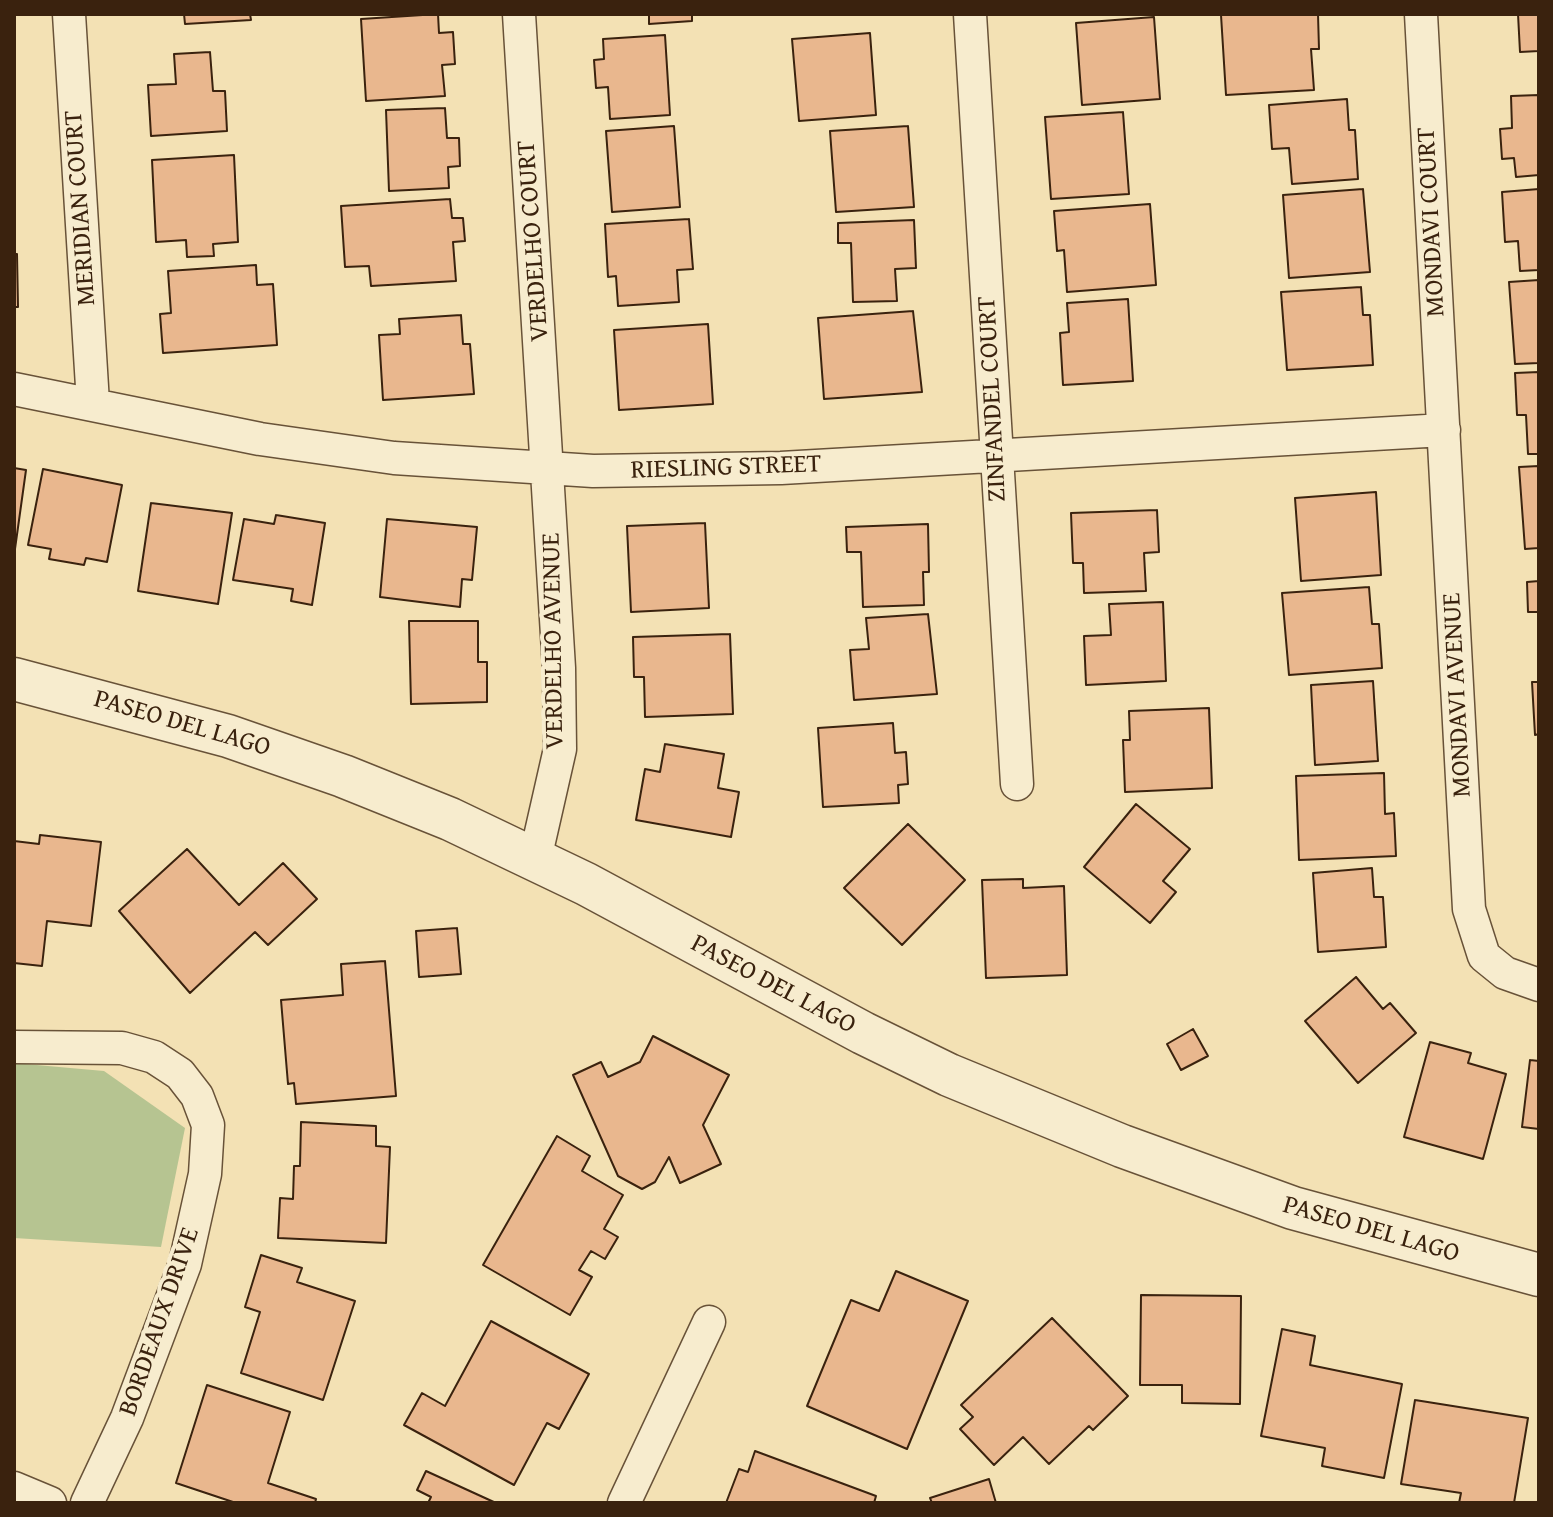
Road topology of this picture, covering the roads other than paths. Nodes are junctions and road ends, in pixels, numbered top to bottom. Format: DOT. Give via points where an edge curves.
graph roads {
  1 [pos="69,14"];
  2 [pos="519,14"];
  3 [pos="970,14"];
  4 [pos="1421,14"];
  5 [pos="14,389"];
  6 [pos="93,403"];
  7 [pos="1444,430"];
  8 [pos="997,455"];
  9 [pos="549,469"];
  10 [pos="14,679"];
  11 [pos="1017,784"];
  12 [pos="535,859"];
  13 [pos="1539,985"];
  14 [pos="14,1047"];
  15 [pos="1539,1275"];
  16 [pos="709,1322"];
  17 [pos="14,1488"];
  18 [pos="50,1503"];
  19 [pos="87,1503"];
  20 [pos="624,1503"];
  1 -- 6 [label="street, MERIDIAN COURT"];
  2 -- 9 [label="street, VERDELHO COURT"];
  3 -- 8 [label="street, ZINFANDEL COURT"];
  4 -- 7 [label="street, MONDAVI COURT"];
  5 -- 6 [label="street, RIESLING STREET"];
  6 -- 9 [label="street, RIESLING STREET" via="260,439 394,458"];
  7 -- 8 [label="street, RIESLING STREET"];
  7 -- 13 [label="street, MONDAVI AVENUE" via="1469,909 1484,956 1505,973"];
  8 -- 9 [label="street, RIESLING STREET" via="749,469"];
  8 -- 11 [label="street, ZINFANDEL COURT"];
  9 -- 12 [label="street, VERDELHO AVENUE" via="560,749"];
  10 -- 12 [label="street, PASEO DEL LAGO" via="285,754"];
  12 -- 15 [label="street, PASEO DEL LAGO" via="863,1033 1055,1120 1293,1208"];
  14 -- 19 [label="street, BORDEAUX DRIVE" via="122,1048 154,1057 189,1085 208,1125 205,1174 185,1264 157,1345"];
  16 -- 20 [label="street"];
  17 -- 18 [label="street"];
}
